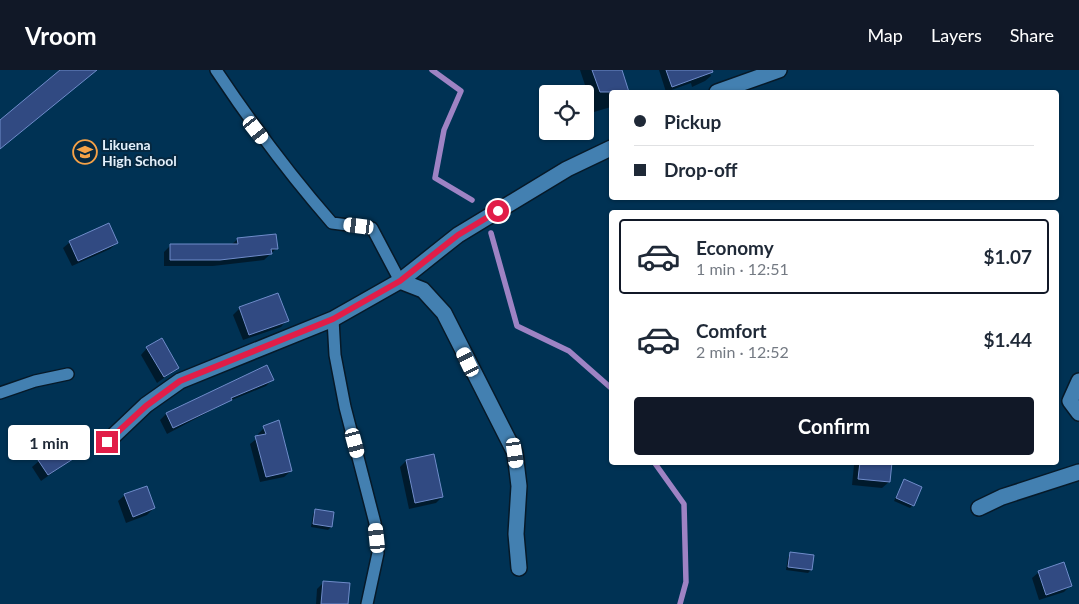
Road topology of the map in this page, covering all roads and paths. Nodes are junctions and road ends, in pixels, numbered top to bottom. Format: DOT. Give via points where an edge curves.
graph roads {
  1 [pos="216,70"];
  2 [pos="779,70"];
  3 [pos="723,90"];
  4 [pos="609,149"];
  5 [pos="400,281"];
  6 [pos="333,319"];
  7 [pos="68,374"];
  8 [pos="1079,381"];
  9 [pos="0,393"];
  10 [pos="1079,413"];
  11 [pos="107,442"];
  12 [pos="1079,472"];
  13 [pos="979,508"];
  14 [pos="519,568"];
  15 [pos="367,604"];
  1 -- 5 [label="lane" via="256,130 332,223 372,228"];
  2 -- 3 [label="street"];
  4 -- 5 [label="street" via="567,168 458,235"];
  5 -- 6 [label="street"];
  5 -- 14 [label="street" via="424,290 444,314 515,453 519,486 516,534"];
  6 -- 11 [label="street" via="180,381 146,406"];
  6 -- 15 [label="lane" via="335,355 345,407 375,523 378,553"];
  7 -- 9 [label="lane"];
  8 -- 10 [label="street" via="1070,401"];
  12 -- 13 [label="street" via="1002,496"];
}
